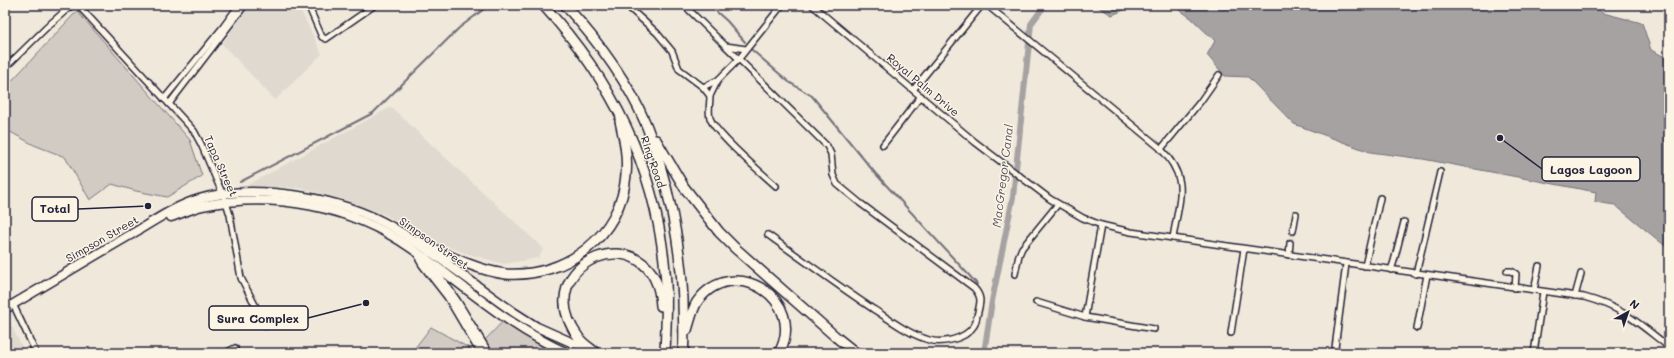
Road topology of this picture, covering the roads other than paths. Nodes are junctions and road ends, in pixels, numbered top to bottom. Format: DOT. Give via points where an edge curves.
graph roads {
  1 [pos="72,5"];
  2 [pos="78,5"];
  3 [pos="239,5"];
  4 [pos="245,5"];
  5 [pos="308,5"];
  6 [pos="375,5"];
  7 [pos="543,5"];
  8 [pos="565,5"];
  9 [pos="626,5"];
  10 [pos="684,5"];
  11 [pos="782,5"];
  12 [pos="812,5"];
  13 [pos="982,5"];
  14 [pos="987,5"];
  15 [pos="726,46"];
  16 [pos="746,49"];
  17 [pos="738,60"];
  18 [pos="5,68"];
  19 [pos="1219,75"];
  20 [pos="718,80"];
  21 [pos="703,87"];
  22 [pos="913,90"];
  23 [pos="710,96"];
  24 [pos="921,96"];
  25 [pos="164,98"];
  26 [pos="615,102"];
  27 [pos="169,104"];
  28 [pos="645,122"];
  29 [pos="883,144"];
  30 [pos="1162,149"];
  31 [pos="1440,172"];
  32 [pos="776,186"];
  33 [pos="222,194"];
  34 [pos="1380,198"];
  35 [pos="226,202"];
  36 [pos="1058,204"];
  37 [pos="1296,214"];
  38 [pos="153,222"];
  39 [pos="1404,222"];
  40 [pos="1101,225"];
  41 [pos="1293,231"];
  42 [pos="768,235"];
  43 [pos="410,238"];
  44 [pos="1173,238"];
  45 [pos="1290,243"];
  46 [pos="1244,249"];
  47 [pos="1289,255"];
  48 [pos="421,256"];
  49 [pos="1346,264"];
  50 [pos="1365,266"];
  51 [pos="1539,266"];
  52 [pos="1391,270"];
  53 [pos="1507,271"];
  54 [pos="1015,274"];
  55 [pos="1416,274"];
  56 [pos="1581,274"];
  57 [pos="1427,275"];
  58 [pos="1515,288"];
  59 [pos="1534,290"];
  60 [pos="1543,292"];
  61 [pos="1575,296"];
  62 [pos="1036,302"];
  63 [pos="13,304"];
  64 [pos="5,309"];
  65 [pos="1085,317"];
  66 [pos="666,324"];
  67 [pos="266,326"];
  68 [pos="1417,328"];
  69 [pos="1154,329"];
  70 [pos="1231,333"];
  71 [pos="685,336"];
  72 [pos="1669,347"];
  73 [pos="235,348"];
  74 [pos="1335,348"];
  75 [pos="36,353"];
  76 [pos="225,353"];
  77 [pos="480,353"];
  78 [pos="487,353"];
  79 [pos="567,353"];
  80 [pos="596,353"];
  81 [pos="665,353"];
  82 [pos="683,353"];
  83 [pos="779,353"];
  84 [pos="856,353"];
  85 [pos="1534,353"];
  1 -- 18 [label="street"];
  2 -- 25 [label="street, Tapa Street"];
  3 -- 25 [label="street"];
  4 -- 27 [label="street"];
  5 -- 6 [label="street" via="322,37 326,39"];
  7 -- 26 [label="highway, Ring Road" via="580,49"];
  8 -- 28 [label="highway, Ring Road" via="608,58"];
  9 -- 21 [label="street" via="657,33 672,51 679,69"];
  10 -- 15 [label="street"];
  11 -- 16 [label="street"];
  12 -- 22 [label="street, Royal Palm Drive"];
  13 -- 22 [label="street"];
  14 -- 30 [label="street"];
  15 -- 16 [label="street"];
  15 -- 17 [label="street"];
  16 -- 17 [label="street"];
  17 -- 20 [label="street"];
  17 -- 42 [label="street" via="827,146 837,184 980,294 975,325 966,334 941,342 917,336"];
  19 -- 30 [label="street"];
  20 -- 21 [label="street"];
  20 -- 23 [label="street"];
  21 -- 23 [label="street"];
  22 -- 24 [label="street, Royal Palm Drive"];
  23 -- 32 [label="street" via="709,116 713,124"];
  24 -- 29 [label="street"];
  24 -- 36 [label="street, Royal Palm Drive"];
  25 -- 27 [label="street, Tapa Street"];
  26 -- 43 [label="highway" via="627,159 624,192 612,221 593,245 576,257 542,271 506,274 489,271"];
  26 -- 66 [label="highway, Ring Road" via="635,142 654,203 665,271"];
  27 -- 33 [label="street, Tapa Street" via="194,131"];
  28 -- 71 [label="highway, Ring Road" via="674,215 682,276"];
  28 -- 84 [label="highway" via="684,187 719,232"];
  30 -- 44 [label="street" via="1170,158 1180,178 1181,190"];
  31 -- 55 [label="street"];
  33 -- 35 [label="street, Tapa Street"];
  33 -- 38 [label="main road, Simpson Street" via="198,200"];
  33 -- 43 [label="main road, Simpson Street" via="305,196 362,212"];
  34 -- 50 [label="street"];
  35 -- 38 [label="main road" via="201,206"];
  35 -- 48 [label="main road" via="284,202 337,211 392,236"];
  35 -- 67 [label="street, Tapa Street" via="241,278"];
  36 -- 40 [label="street, Royal Palm Drive"];
  36 -- 54 [label="street" via="1022,248"];
  37 -- 41 [label="street"];
  38 -- 63 [label="main road, Simpson Street"];
  39 -- 52 [label="street"];
  40 -- 44 [label="street, Royal Palm Drive"];
  40 -- 65 [label="street"];
  43 -- 80 [label="main road, Simpson Street" via="537,327"];
  44 -- 46 [label="street, Royal Palm Drive"];
  45 -- 47 [label="street"];
  46 -- 47 [label="street, Royal Palm Drive"];
  46 -- 70 [label="street"];
  47 -- 49 [label="street, Royal Palm Drive"];
  48 -- 77 [label="street" via="419,260 422,265 447,297"];
  48 -- 78 [label="highway" via="456,302"];
  48 -- 79 [label="main road" via="534,337"];
  49 -- 50 [label="street, Royal Palm Drive"];
  49 -- 74 [label="street"];
  50 -- 52 [label="street, Royal Palm Drive"];
  51 -- 59 [label="street"];
  52 -- 55 [label="street, Royal Palm Drive"];
  53 -- 58 [label="street" via="1516,274"];
  55 -- 57 [label="street, Royal Palm Drive"];
  56 -- 61 [label="street"];
  57 -- 58 [label="street, Royal Palm Drive"];
  57 -- 68 [label="street"];
  58 -- 59 [label="street, Royal Palm Drive"];
  59 -- 60 [label="street, Royal Palm Drive"];
  60 -- 61 [label="street, Royal Palm Drive"];
  60 -- 85 [label="street"];
  61 -- 72 [label="street, Royal Palm Drive" via="1602,302 1618,309"];
  62 -- 65 [label="street"];
  63 -- 64 [label="main road, Simpson Street"];
  63 -- 75 [label="street"];
  65 -- 69 [label="street"];
  66 -- 80 [label="highway" via="662,314 661,296 650,270 630,256 600,255 584,264 572,277 566,292 565,307 568,321 580,339"];
  66 -- 81 [label="highway, Ring Road"];
  71 -- 82 [label="highway, Ring Road"];
  71 -- 83 [label="highway" via="693,309 706,292 724,283 747,281 759,286 775,300 785,321 786,330"];
  73 -- 76 [label="street"];
}
